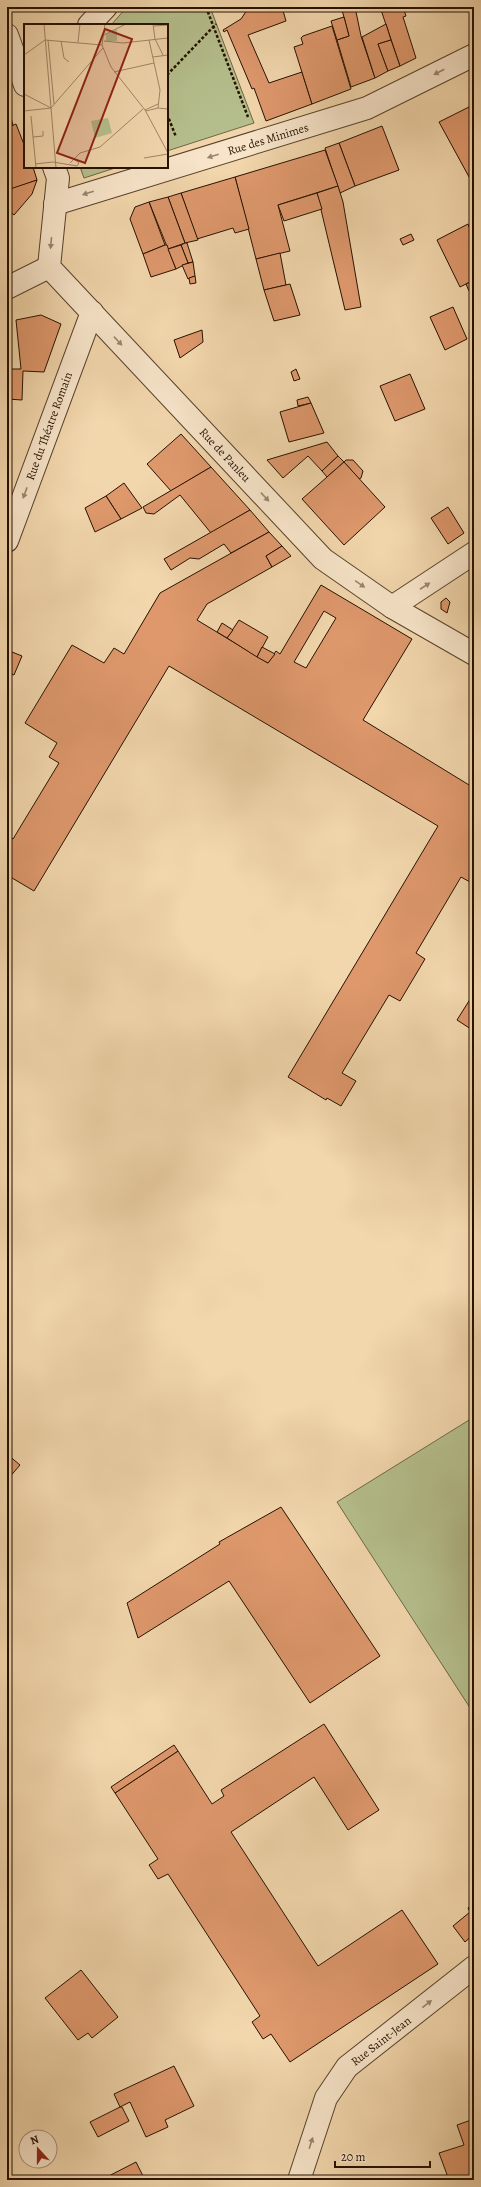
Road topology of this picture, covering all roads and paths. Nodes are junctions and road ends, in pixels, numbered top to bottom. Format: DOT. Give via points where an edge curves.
graph roads {
  1 [pos="106,7"];
  2 [pos="206,7"];
  3 [pos="90,24"];
  4 [pos="216,24"];
  5 [pos="214,26"];
  6 [pos="7,35"];
  7 [pos="474,55"];
  8 [pos="168,74"];
  9 [pos="24,82"];
  10 [pos="258,142"];
  11 [pos="54,168"];
  12 [pos="55,204"];
  13 [pos="49,267"];
  14 [pos="7,288"];
  15 [pos="92,312"];
  16 [pos="7,541"];
  17 [pos="474,553"];
  18 [pos="392,607"];
  19 [pos="474,654"];
  20 [pos="474,1967"];
  21 [pos="299,2180"];
  1 -- 3 [label="street"];
  2 -- 5 [label="path"];
  4 -- 5 [label="path"];
  5 -- 8 [label="path"];
  5 -- 10 [label="path"];
  6 -- 9 [label="street"];
  7 -- 10 [label="street, Rue des Minimes, one-way" via="367,108"];
  10 -- 12 [label="street, Rue des Minimes, one-way"];
  11 -- 12 [label="street" via="58,178"];
  12 -- 13 [label="street, one-way"];
  13 -- 14 [label="street"];
  13 -- 15 [label="street, Rue de Panleu"];
  15 -- 16 [label="street, Rue du Théatre Romain, one-way"];
  15 -- 18 [label="street, Rue de Panleu, one-way" via="323,559"];
  18 -- 17 [label="street, one-way"];
  18 -- 19 [label="street, Rue de Panleu"];
  21 -- 20 [label="street, Rue Saint-Jean, one-way" via="326,2098 347,2067"];
}
